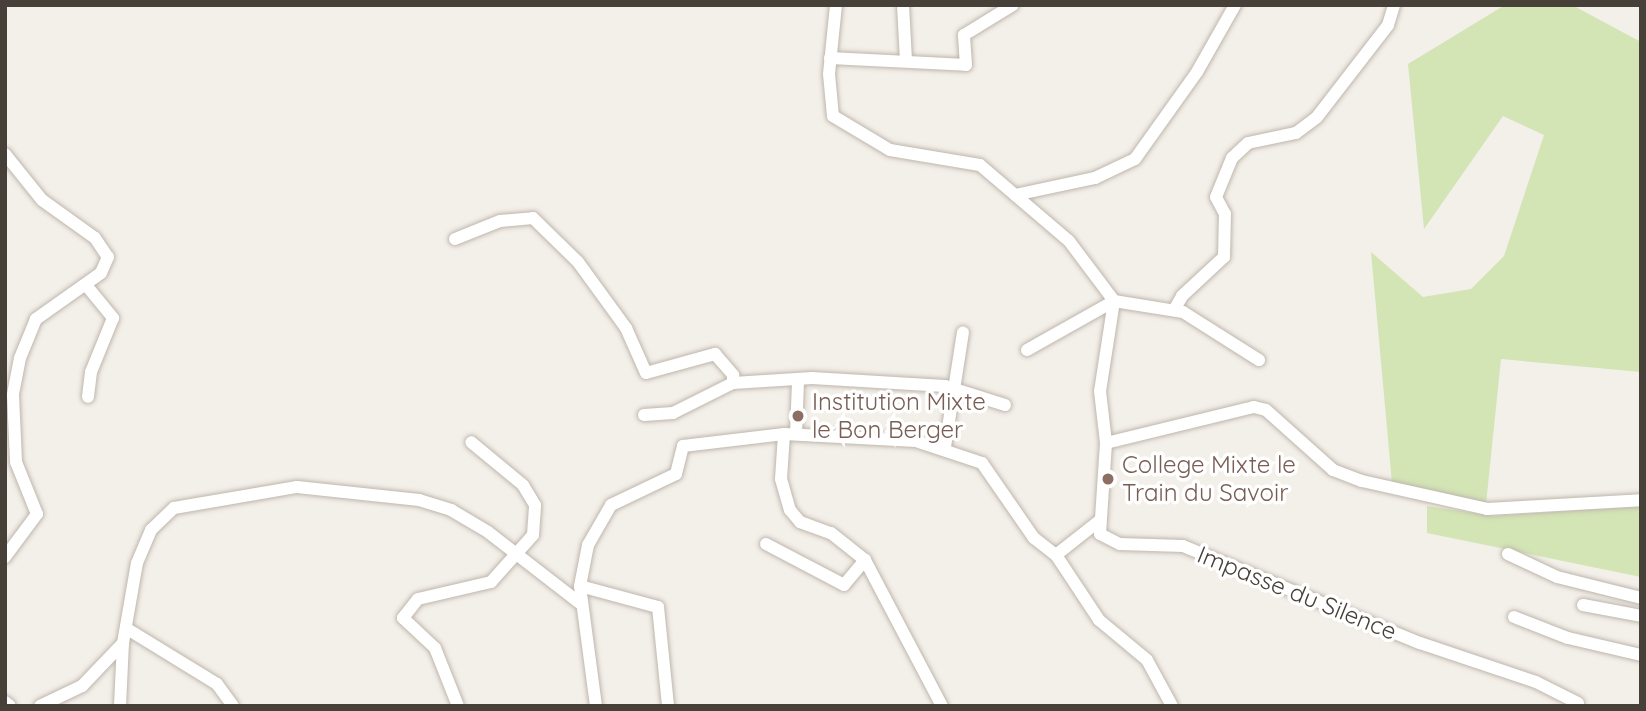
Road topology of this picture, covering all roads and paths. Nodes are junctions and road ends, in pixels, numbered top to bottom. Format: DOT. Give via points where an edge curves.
graph roads {
  1 [pos="836,5"];
  2 [pos="903,5"];
  3 [pos="1013,5"];
  4 [pos="1394,5"];
  5 [pos="1233,6"];
  6 [pos="830,58"];
  7 [pos="906,61"];
  8 [pos="5,154"];
  9 [pos="1015,195"];
  10 [pos="455,239"];
  11 [pos="86,285"];
  12 [pos="1114,301"];
  13 [pos="1174,310"];
  14 [pos="963,332"];
  15 [pos="1027,350"];
  16 [pos="1259,360"];
  17 [pos="798,382"];
  18 [pos="733,383"];
  19 [pos="956,390"];
  20 [pos="89,397"];
  21 [pos="1004,405"];
  22 [pos="644,415"];
  23 [pos="790,434"];
  24 [pos="471,442"];
  25 [pos="1106,443"];
  26 [pos="945,447"];
  27 [pos="1641,500"];
  28 [pos="1099,521"];
  29 [pos="766,544"];
  30 [pos="1508,554"];
  31 [pos="1056,555"];
  32 [pos="517,556"];
  33 [pos="5,557"];
  34 [pos="865,560"];
  35 [pos="580,586"];
  36 [pos="1641,598"];
  37 [pos="581,604"];
  38 [pos="1583,605"];
  39 [pos="1641,616"];
  40 [pos="1514,617"];
  41 [pos="129,630"];
  42 [pos="123,643"];
  43 [pos="1641,655"];
  44 [pos="5,702"];
  45 [pos="1578,703"];
  46 [pos="10,706"];
  47 [pos="40,706"];
  48 [pos="120,706"];
  49 [pos="233,706"];
  50 [pos="458,706"];
  51 [pos="596,706"];
  52 [pos="668,706"];
  53 [pos="942,706"];
  54 [pos="1172,706"];
  1 -- 6 [label="street"];
  2 -- 7 [label="street"];
  3 -- 7 [label="street" via="964,35 966,65"];
  4 -- 13 [label="street" via="1388,25 1317,117 1296,132 1248,143 1231,158 1216,197 1225,214 1224,257 1182,296"];
  5 -- 9 [label="street" via="1197,72 1135,159 1115,172"];
  6 -- 7 [label="street"];
  6 -- 9 [label="street" via="830,107 839,121 890,150 974,162"];
  8 -- 11 [label="street" via="42,200 95,237 107,257 101,273"];
  9 -- 12 [label="street" via="1069,241"];
  10 -- 18 [label="street" via="500,221 533,218 578,262 626,328 646,373 715,354 733,375"];
  11 -- 20 [label="street" via="113,318 91,372"];
  11 -- 33 [label="street" via="58,299 36,319 20,358 13,395 16,462 37,514"];
  12 -- 13 [label="street"];
  12 -- 15 [label="street"];
  12 -- 25 [label="street" via="1100,391"];
  13 -- 16 [label="street"];
  14 -- 19 [label="street"];
  17 -- 18 [label="street"];
  17 -- 19 [label="street" via="888,379"];
  17 -- 23 [label="street"];
  18 -- 22 [label="street" via="673,413"];
  19 -- 21 [label="street"];
  19 -- 26 [label="street"];
  23 -- 26 [label="street"];
  23 -- 34 [label="street" via="781,479 790,510 800,522 831,533"];
  23 -- 35 [label="street" via="683,446 677,474 611,505 588,545"];
  24 -- 32 [label="street" via="523,485 535,505 533,535"];
  25 -- 27 [label="street" via="1254,407 1266,410 1333,470 1362,481 1487,509"];
  25 -- 28 [label="street"];
  26 -- 31 [label="street" via="982,463 1034,538"];
  28 -- 31 [label="street"];
  28 -- 45 [label="street, Impasse du Silence" via="1100,534 1107,541 1183,546 1420,643 1536,681"];
  29 -- 34 [label="street" via="845,585"];
  30 -- 36 [label="street" via="1557,576"];
  31 -- 54 [label="street" via="1099,620 1147,660"];
  32 -- 37 [label="street"];
  32 -- 41 [label="street" via="452,510 335,488 297,487 174,508 151,530 137,563"];
  32 -- 50 [label="street" via="491,582 418,599 403,618 435,648"];
  34 -- 53 [label="street"];
  35 -- 37 [label="street"];
  35 -- 52 [label="street" via="658,607"];
  37 -- 51 [label="street"];
  38 -- 39 [label="street"];
  40 -- 43 [label="street" via="1568,638"];
  41 -- 42 [label="street"];
  41 -- 49 [label="street" via="217,684"];
  42 -- 47 [label="street" via="82,686"];
  42 -- 48 [label="street"];
  44 -- 46 [label="street"];
}
